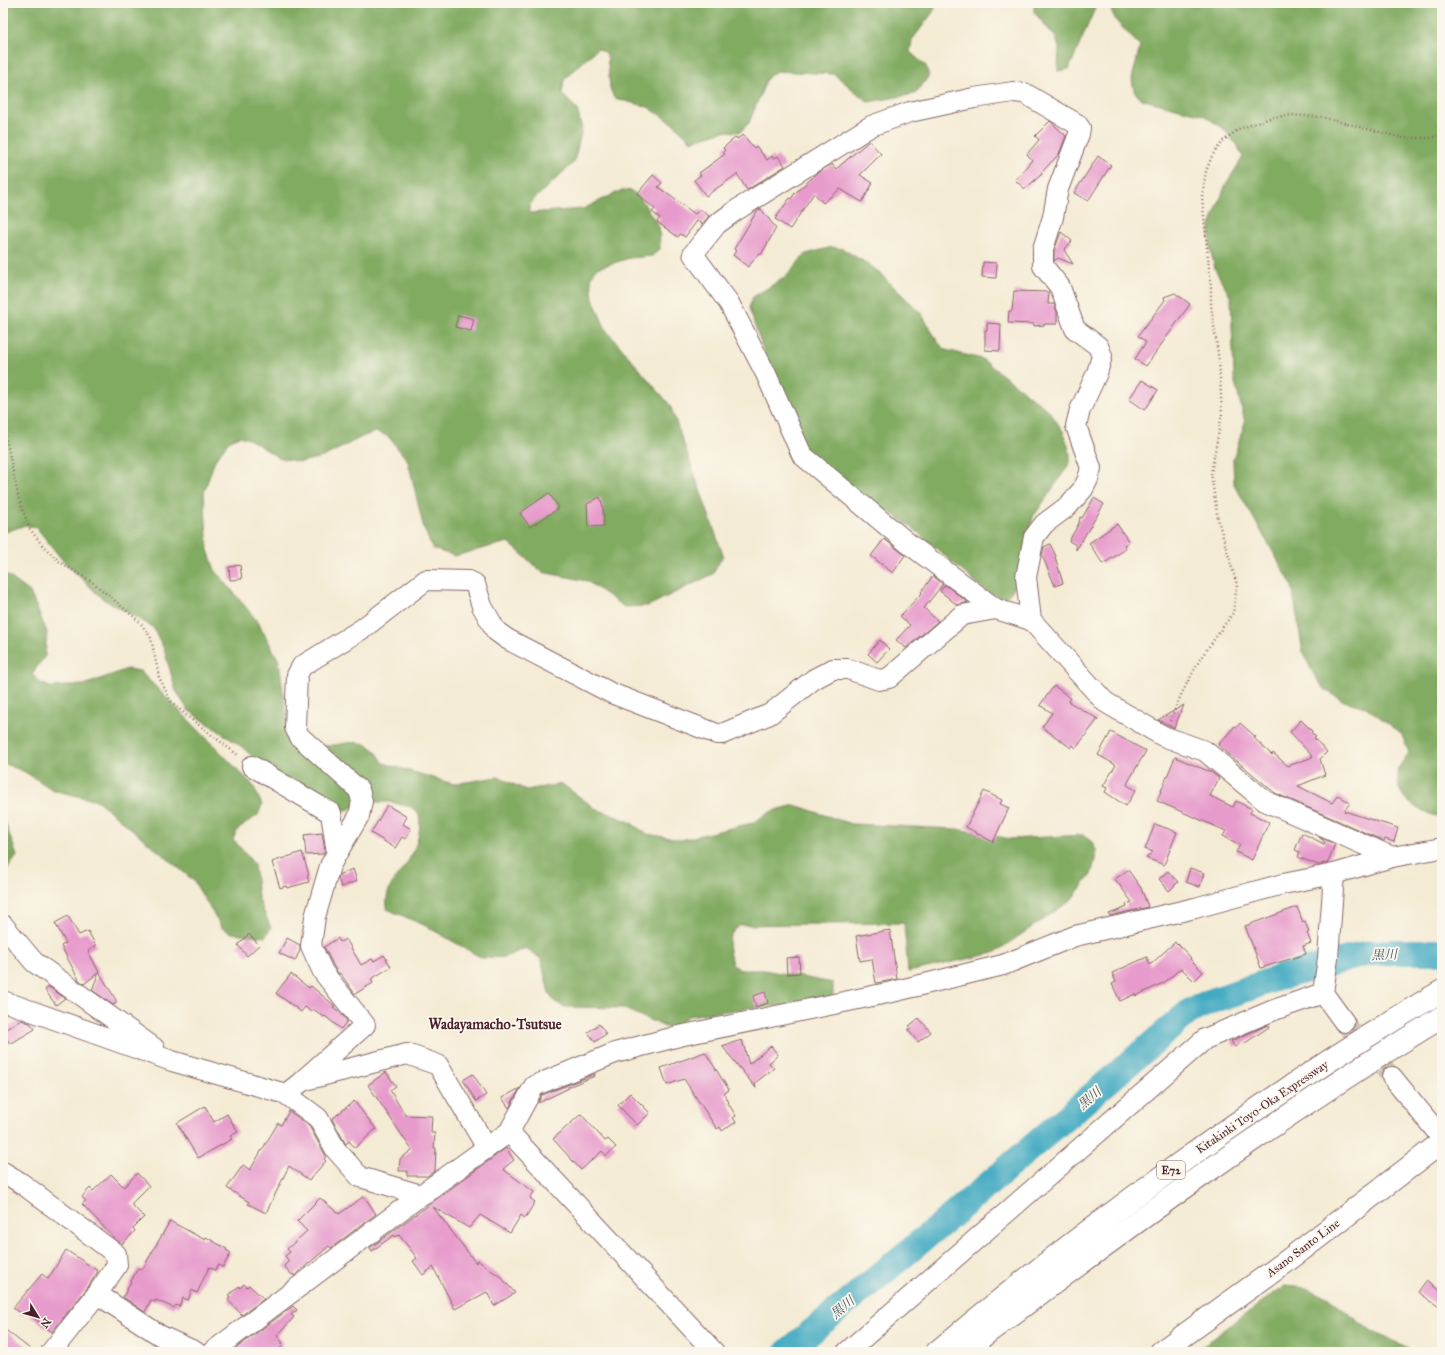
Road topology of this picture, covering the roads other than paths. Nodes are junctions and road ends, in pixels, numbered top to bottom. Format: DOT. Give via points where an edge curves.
graph roads {
  1 [pos="996,609"];
  2 [pos="1031,620"];
  3 [pos="252,766"];
  4 [pos="1442,848"];
  5 [pos="337,853"];
  6 [pos="1392,857"];
  7 [pos="1334,874"];
  8 [pos="3,925"];
  9 [pos="1442,991"];
  10 [pos="1323,993"];
  11 [pos="3,1001"];
  12 [pos="1442,1017"];
  13 [pos="1344,1022"];
  14 [pos="172,1061"];
  15 [pos="1392,1077"];
  16 [pos="303,1080"];
  17 [pos="286,1094"];
  18 [pos="509,1132"];
  19 [pos="1442,1138"];
  20 [pos="1442,1142"];
  21 [pos="487,1148"];
  22 [pos="3,1172"];
  23 [pos="421,1195"];
  24 [pos="97,1294"];
  25 [pos="51,1352"];
  26 [pos="196,1352"];
  27 [pos="212,1352"];
  28 [pos="714,1352"];
  29 [pos="847,1352"];
  30 [pos="937,1352"];
  31 [pos="962,1352"];
  32 [pos="1161,1352"];
  1 -- 2 [label="street"];
  1 -- 2 [label="street" via="910,544 802,455 766,374 729,303 693,254 716,224 872,126 910,112 1013,92 1024,93 1080,128 1058,189 1044,249 1043,266 1060,287 1075,329 1098,346 1102,356 1076,426 1091,468 1088,479 1068,506 1044,524 1034,537 1026,577"];
  1 -- 5 [label="street" via="962,615 889,678 879,680 848,669 834,669 814,679 770,714 717,734 611,693 507,639 496,630 482,606 475,584 469,581 426,580 362,629 302,666 297,675 295,728 300,737 359,790 362,801 359,816"];
  2 -- 6 [label="street" via="1105,702 1163,736 1205,751 1265,801"];
  3 -- 5 [label="street" via="331,813"];
  4 -- 6 [label="street"];
  5 -- 16 [label="street" via="330,866 315,917 311,946 323,972 365,1025"];
  6 -- 7 [label="street"];
  7 -- 10 [label="street"];
  7 -- 18 [label="street" via="1283,884 1075,936 1003,965 892,992 679,1036 615,1053 534,1086"];
  8 -- 14 [label="street" via="34,962"];
  9 -- 30 [label="main road, Kitakinki Toyo-Oka Expressway / E72" via="1231,1126 1043,1265"];
  10 -- 13 [label="street"];
  10 -- 29 [label="street" via="1205,1039"];
  11 -- 14 [label="street"];
  12 -- 31 [label="main road, Kitakinki Toyo-Oka Expressway / E72" via="1249,1142"];
  14 -- 17 [label="street"];
  15 -- 19 [label="street"];
  16 -- 17 [label="street"];
  16 -- 21 [label="street" via="407,1054 438,1065"];
  17 -- 23 [label="street" via="318,1118 336,1150 360,1177"];
  18 -- 21 [label="street"];
  18 -- 28 [label="street"];
  20 -- 32 [label="main road, Asano Santo Line" via="1287,1261"];
  21 -- 23 [label="street"];
  22 -- 24 [label="street" via="116,1254 117,1265"];
  23 -- 27 [label="street"];
  24 -- 25 [label="street"];
  24 -- 26 [label="street" via="161,1336"];
}
